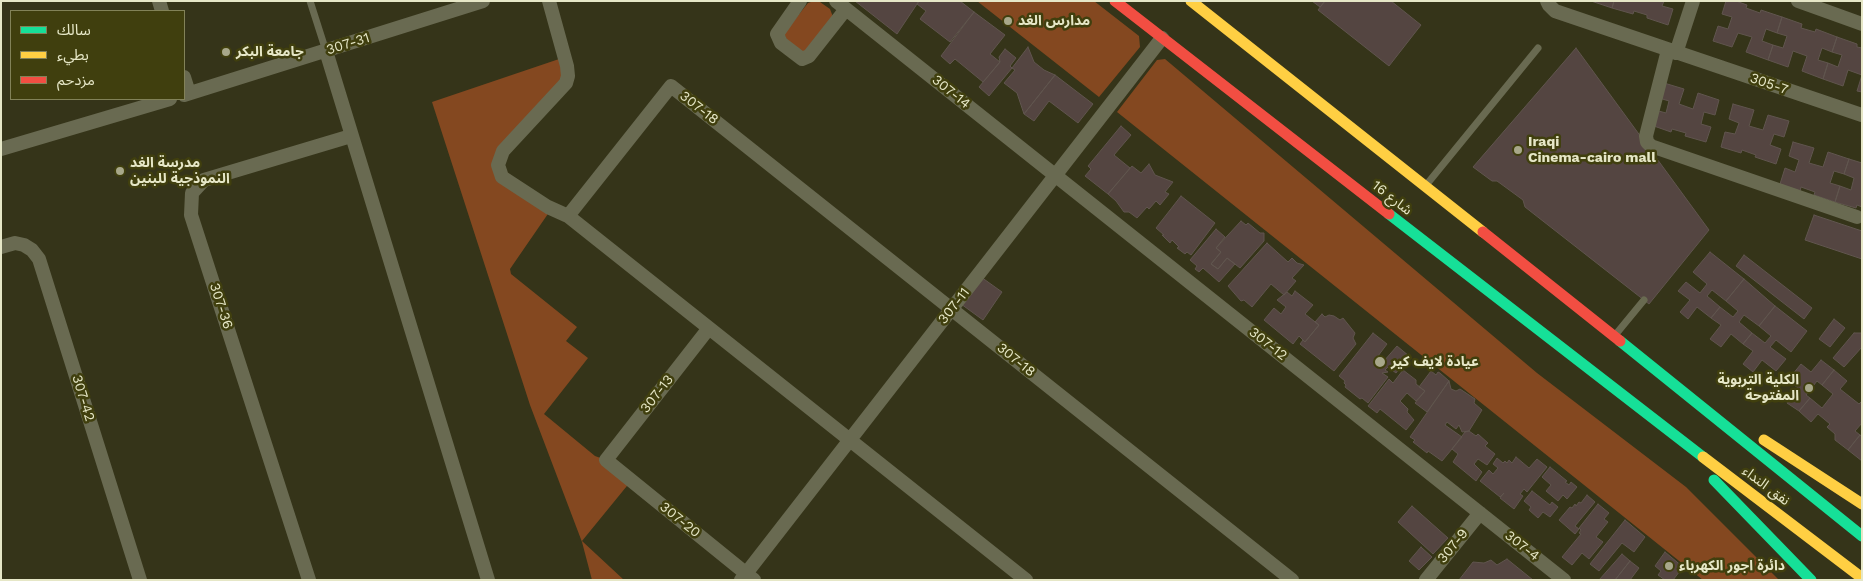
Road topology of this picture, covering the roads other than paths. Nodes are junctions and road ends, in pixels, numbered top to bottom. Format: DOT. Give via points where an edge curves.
graph roads {
  1 [pos="310,1"];
  2 [pos="483,1"];
  3 [pos="550,1"];
  4 [pos="800,1"];
  5 [pos="1115,1"];
  6 [pos="1547,1"];
  7 [pos="1693,1"];
  8 [pos="1195,2"];
  9 [pos="1800,2"];
  10 [pos="841,5"];
  11 [pos="1862,24"];
  12 [pos="1162,38"];
  13 [pos="1538,48"];
  14 [pos="326,51"];
  15 [pos="1672,52"];
  16 [pos="186,94"];
  17 [pos="167,100"];
  18 [pos="1862,115"];
  19 [pos="350,136"];
  20 [pos="1,150"];
  21 [pos="1055,176"];
  22 [pos="1425,186"];
  23 [pos="568,216"];
  24 [pos="1857,216"];
  25 [pos="1,247"];
  26 [pos="1644,300"];
  27 [pos="952,309"];
  28 [pos="709,328"];
  29 [pos="1614,336"];
  30 [pos="1676,385"];
  31 [pos="1651,418"];
  32 [pos="850,440"];
  33 [pos="606,460"];
  34 [pos="1862,504"];
  35 [pos="1480,513"];
  36 [pos="1862,536"];
  37 [pos="747,578"];
  38 [pos="1862,578"];
  39 [pos="140,580"];
  40 [pos="309,580"];
  41 [pos="488,580"];
  42 [pos="1026,580"];
  43 [pos="1292,580"];
  44 [pos="1426,580"];
  45 [pos="1564,580"];
  46 [pos="1811,580"];
  1 -- 14 [label="lane"];
  2 -- 14 [label="street, 307-31"];
  3 -- 23 [label="street" via="567,66 566,84 503,151 498,165 502,177"];
  4 -- 10 [label="street, 307-14" via="778,34 781,43 802,59 809,56"];
  5 -- 12 [label="main road, شارع 16"];
  6 -- 15 [label="street, 305-7" via="1555,11"];
  7 -- 15 [label="street"];
  8 -- 22 [label="main road"];
  9 -- 11 [label="street"];
  10 -- 21 [label="street, 307-14"];
  12 -- 21 [label="street, 307-11"];
  12 -- 31 [label="main road, شارع 16"];
  13 -- 22 [label="lane"];
  14 -- 16 [label="street, 307-31"];
  14 -- 19 [label="street"];
  15 -- 18 [label="street, 305-7"];
  15 -- 24 [label="street" via="1646,136 1651,146"];
  17 -- 20 [label="street"];
  19 -- 40 [label="street, 307-36" via="204,180 192,193 191,216"];
  19 -- 41 [label="street"];
  21 -- 27 [label="street, 307-11"];
  21 -- 35 [label="street, 307-12"];
  22 -- 29 [label="main road"];
  23 -- 27 [label="street, 307-18" via="671,86"];
  23 -- 28 [label="street"];
  25 -- 39 [label="street, 307-42" via="15,243 24,245 39,258"];
  26 -- 29 [label="lane"];
  27 -- 32 [label="street, 307-11"];
  27 -- 43 [label="street, 307-18"];
  28 -- 32 [label="street"];
  28 -- 33 [label="street, 307-13"];
  29 -- 30 [label="main road"];
  30 -- 34 [label="main road"];
  30 -- 36 [label="main road"];
  31 -- 38 [label="main road, نفق النداء"];
  31 -- 46 [label="main road"];
  32 -- 37 [label="street, 307-11"];
  32 -- 42 [label="street"];
  33 -- 37 [label="street, 307-20"];
  35 -- 44 [label="street, 307-9"];
  35 -- 45 [label="street, 307-4"];
}
